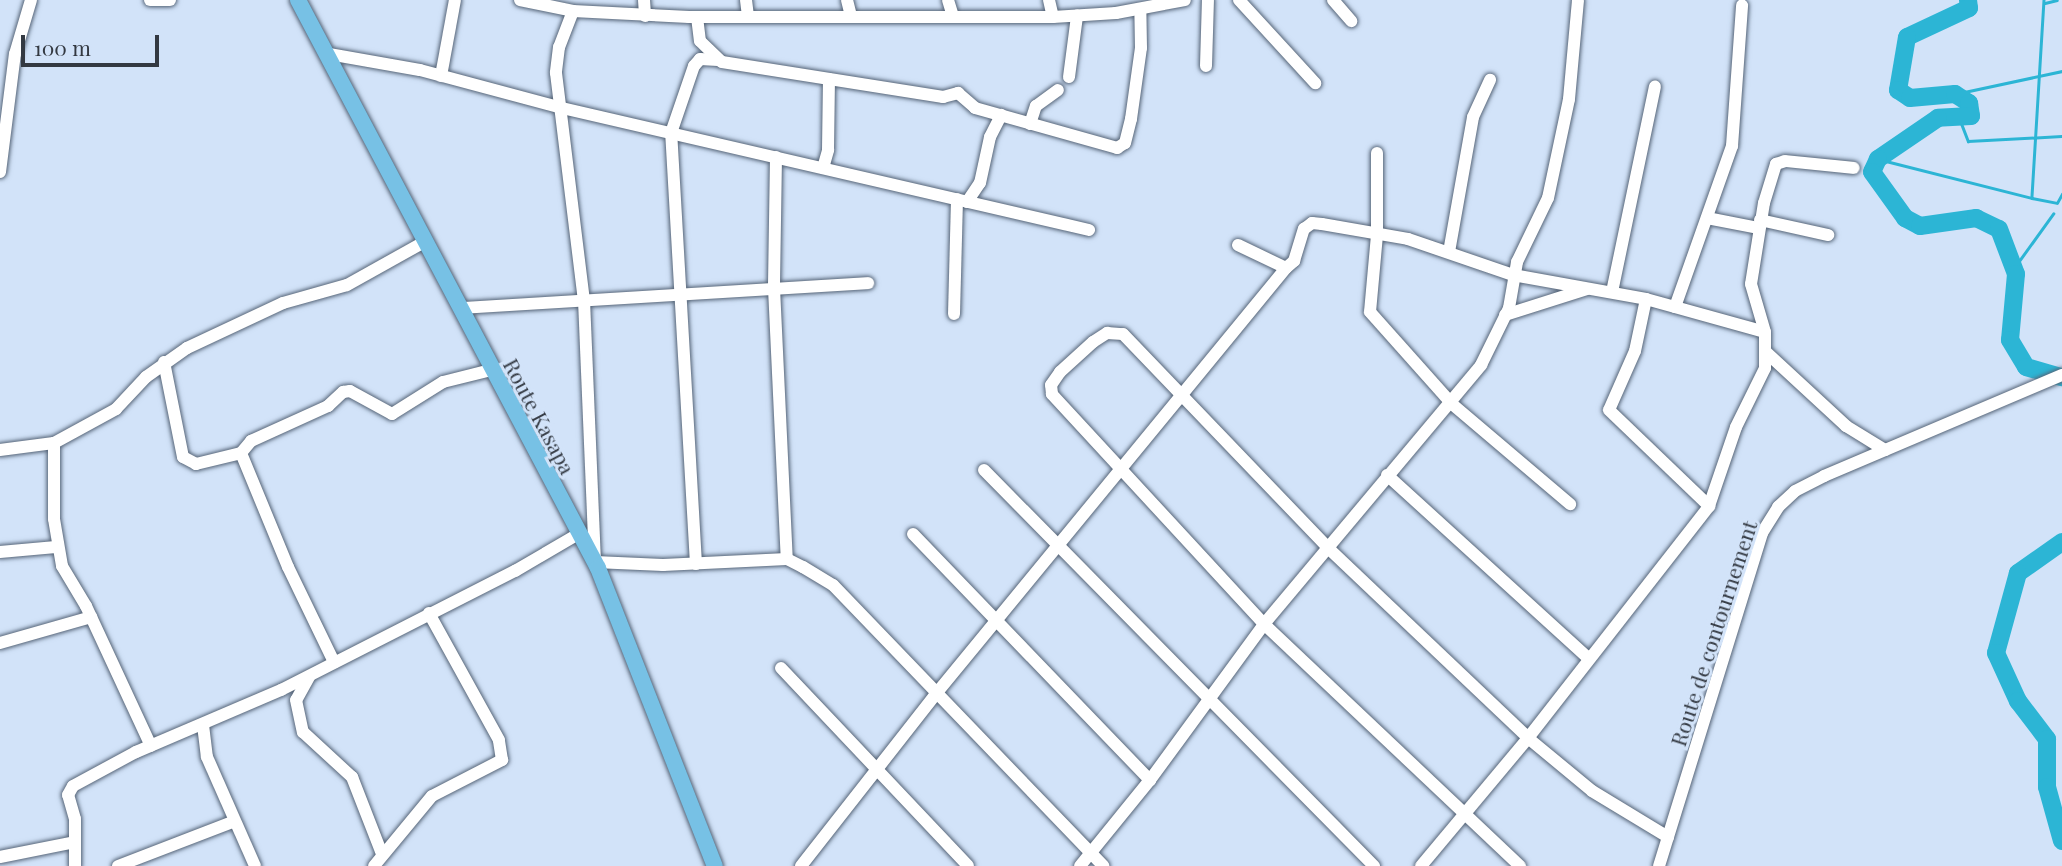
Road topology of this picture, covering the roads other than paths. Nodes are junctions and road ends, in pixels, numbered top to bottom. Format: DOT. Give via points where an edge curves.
graph roads {
  1 [pos="31,0"];
  2 [pos="150,0"];
  3 [pos="170,0"];
  4 [pos="298,0"];
  5 [pos="455,0"];
  6 [pos="520,0"];
  7 [pos="644,0"];
  8 [pos="746,0"];
  9 [pos="847,0"];
  10 [pos="948,0"];
  11 [pos="1049,0"];
  12 [pos="1185,0"];
  13 [pos="1208,0"];
  14 [pos="1239,0"];
  15 [pos="1334,0"];
  16 [pos="1578,0"];
  17 [pos="1742,5"];
  18 [pos="1114,6"];
  19 [pos="1140,9"];
  20 [pos="573,11"];
  21 [pos="645,16"];
  22 [pos="851,16"];
  23 [pos="953,16"];
  24 [pos="1077,16"];
  25 [pos="697,17"];
  26 [pos="748,17"];
  27 [pos="1053,17"];
  28 [pos="1351,21"];
  29 [pos="329,54"];
  30 [pos="718,60"];
  31 [pos="1206,66"];
  32 [pos="441,76"];
  33 [pos="1069,77"];
  34 [pos="829,79"];
  35 [pos="1490,80"];
  36 [pos="1315,83"];
  37 [pos="1655,86"];
  38 [pos="1058,90"];
  39 [pos="562,108"];
  40 [pos="1001,115"];
  41 [pos="1030,124"];
  42 [pos="671,133"];
  43 [pos="1377,153"];
  44 [pos="776,157"];
  45 [pos="823,168"];
  46 [pos="1854,168"];
  47 [pos="0,173"];
  48 [pos="962,200"];
  49 [pos="1707,218"];
  50 [pos="1760,224"];
  51 [pos="1089,230"];
  52 [pos="1377,235"];
  53 [pos="1828,235"];
  54 [pos="426,241"];
  55 [pos="1238,245"];
  56 [pos="1449,252"];
  57 [pos="1286,268"];
  58 [pos="1513,275"];
  59 [pos="868,282"];
  60 [pos="774,288"];
  61 [pos="1587,289"];
  62 [pos="1612,292"];
  63 [pos="679,294"];
  64 [pos="1646,299"];
  65 [pos="584,300"];
  66 [pos="1675,307"];
  67 [pos="462,308"];
  68 [pos="954,314"];
  69 [pos="1505,315"];
  70 [pos="1765,332"];
  71 [pos="1767,353"];
  72 [pos="164,362"];
  73 [pos="492,370"];
  74 [pos="2059,376"];
  75 [pos="1182,397"];
  76 [pos="1451,404"];
  77 [pos="54,443"];
  78 [pos="0,450"];
  79 [pos="1885,450"];
  80 [pos="241,453"];
  81 [pos="984,470"];
  82 [pos="1124,470"];
  83 [pos="1387,475"];
  84 [pos="1570,504"];
  85 [pos="1709,506"];
  86 [pos="580,533"];
  87 [pos="913,534"];
  88 [pos="1326,546"];
  89 [pos="56,547"];
  90 [pos="1059,547"];
  91 [pos="0,552"];
  92 [pos="787,559"];
  93 [pos="595,562"];
  94 [pos="696,564"];
  95 [pos="429,613"];
  96 [pos="92,617"];
  97 [pos="1000,620"];
  98 [pos="1264,624"];
  99 [pos="0,643"];
  100 [pos="1589,659"];
  101 [pos="334,662"];
  102 [pos="781,668"];
  103 [pos="311,673"];
  104 [pos="934,695"];
  105 [pos="1210,701"];
  106 [pos="203,725"];
  107 [pos="1528,738"];
  108 [pos="151,746"];
  109 [pos="876,772"];
  110 [pos="1150,780"];
  111 [pos="1464,814"];
  112 [pos="235,821"];
  113 [pos="1668,837"];
  114 [pos="75,842"];
  115 [pos="1091,853"];
  116 [pos="382,854"];
  117 [pos="0,857"];
  118 [pos="75,866"];
  119 [pos="118,866"];
  120 [pos="255,866"];
  121 [pos="373,866"];
  122 [pos="715,866"];
  123 [pos="801,866"];
  124 [pos="968,866"];
  125 [pos="1080,866"];
  126 [pos="1103,866"];
  127 [pos="1374,866"];
  128 [pos="1421,866"];
  129 [pos="1520,866"];
  130 [pos="1659,866"];
  1 -- 47 [label="street" via="15,54"];
  2 -- 3 [label="street"];
  4 -- 29 [label="main road, Route Kasapa"];
  5 -- 32 [label="street"];
  6 -- 20 [label="street"];
  7 -- 21 [label="street"];
  8 -- 26 [label="street"];
  9 -- 22 [label="street"];
  10 -- 23 [label="street"];
  11 -- 27 [label="street"];
  12 -- 19 [label="street"];
  13 -- 31 [label="street"];
  14 -- 36 [label="street"];
  15 -- 28 [label="street"];
  16 -- 58 [label="street" via="1569,99 1553,180"];
  17 -- 49 [label="street" via="1732,146"];
  18 -- 19 [label="street"];
  18 -- 24 [label="street"];
  19 -- 41 [label="street" via="1142,48 1125,143 1117,148"];
  20 -- 21 [label="street"];
  20 -- 39 [label="street" via="556,59"];
  21 -- 25 [label="street"];
  22 -- 23 [label="street"];
  22 -- 26 [label="street"];
  23 -- 27 [label="street"];
  24 -- 27 [label="street"];
  24 -- 33 [label="street"];
  25 -- 26 [label="street"];
  25 -- 30 [label="street" via="698,37"];
  29 -- 32 [label="street"];
  29 -- 54 [label="main road, Route Kasapa"];
  30 -- 34 [label="street"];
  30 -- 42 [label="street" via="700,59 694,66"];
  32 -- 39 [label="street"];
  34 -- 40 [label="street" via="943,97 958,93 973,107"];
  34 -- 45 [label="street" via="828,150"];
  35 -- 56 [label="street" via="1474,117"];
  37 -- 62 [label="street"];
  38 -- 41 [label="street" via="1036,106"];
  39 -- 42 [label="street"];
  39 -- 65 [label="street"];
  40 -- 41 [label="street"];
  40 -- 48 [label="street" via="990,137 980,183"];
  42 -- 44 [label="street"];
  42 -- 63 [label="street"];
  43 -- 52 [label="street"];
  44 -- 45 [label="street"];
  44 -- 60 [label="street"];
  45 -- 48 [label="street"];
  46 -- 50 [label="street" via="1780,162"];
  48 -- 51 [label="street"];
  48 -- 68 [label="street"];
  49 -- 50 [label="street"];
  49 -- 66 [label="street"];
  50 -- 53 [label="street"];
  50 -- 70 [label="street" via="1751,295"];
  52 -- 56 [label="street"];
  52 -- 57 [label="street" via="1312,223"];
  52 -- 76 [label="street" via="1370,312"];
  54 -- 67 [label="main road, Route Kasapa"];
  54 -- 72 [label="street" via="347,285 283,303"];
  55 -- 57 [label="street"];
  56 -- 58 [label="street"];
  57 -- 75 [label="street"];
  58 -- 61 [label="street"];
  58 -- 69 [label="street"];
  59 -- 60 [label="street"];
  60 -- 63 [label="street"];
  60 -- 92 [label="street"];
  61 -- 62 [label="street"];
  61 -- 69 [label="street"];
  62 -- 64 [label="street"];
  63 -- 65 [label="street"];
  63 -- 94 [label="street"];
  64 -- 66 [label="street"];
  64 -- 85 [label="street" via="1634,351 1609,410"];
  65 -- 67 [label="street"];
  65 -- 93 [label="street"];
  66 -- 70 [label="street"];
  67 -- 73 [label="main road, Route Kasapa"];
  69 -- 76 [label="street" via="1481,366"];
  70 -- 71 [label="street"];
  71 -- 79 [label="street" via="1846,426"];
  71 -- 85 [label="street"];
  72 -- 77 [label="street" via="116,409"];
  72 -- 80 [label="street" via="183,457 196,464"];
  73 -- 80 [label="street" via="443,382 392,414 350,391 343,392 328,406 251,440"];
  73 -- 86 [label="main road, Route Kasapa"];
  74 -- 79 [label="street, Route de contournement"];
  75 -- 82 [label="street"];
  75 -- 82 [label="street" via="1116,332 1093,342 1060,372 1051,385 1052,394"];
  75 -- 88 [label="street"];
  76 -- 83 [label="street"];
  76 -- 84 [label="street"];
  77 -- 78 [label="street"];
  77 -- 89 [label="street"];
  79 -- 113 [label="street, Route de contournement" via="1795,491 1762,533"];
  80 -- 101 [label="street"];
  81 -- 90 [label="street"];
  82 -- 90 [label="street"];
  82 -- 98 [label="street"];
  83 -- 88 [label="street"];
  83 -- 100 [label="street"];
  85 -- 100 [label="street"];
  86 -- 93 [label="main road, Route Kasapa"];
  86 -- 95 [label="street"];
  87 -- 97 [label="street"];
  88 -- 98 [label="street"];
  88 -- 107 [label="street"];
  89 -- 91 [label="street"];
  89 -- 96 [label="street"];
  90 -- 97 [label="street"];
  90 -- 105 [label="street"];
  92 -- 94 [label="street"];
  92 -- 104 [label="street" via="833,585"];
  93 -- 94 [label="street"];
  93 -- 122 [label="main road, Route Kasapa"];
  95 -- 101 [label="street"];
  95 -- 116 [label="street" via="499,740 502,760 432,796"];
  96 -- 99 [label="street"];
  96 -- 108 [label="street"];
  97 -- 104 [label="street"];
  97 -- 110 [label="street"];
  98 -- 105 [label="street"];
  98 -- 111 [label="street"];
  100 -- 107 [label="street"];
  101 -- 103 [label="street"];
  102 -- 109 [label="street"];
  103 -- 106 [label="street"];
  103 -- 116 [label="street" via="296,700 303,732 352,776"];
  104 -- 109 [label="street"];
  104 -- 115 [label="street"];
  105 -- 110 [label="street"];
  105 -- 127 [label="street"];
  106 -- 108 [label="street"];
  106 -- 112 [label="street" via="207,757"];
  107 -- 111 [label="street"];
  107 -- 113 [label="street" via="1591,792"];
  108 -- 114 [label="street" via="70,789"];
  109 -- 123 [label="street"];
  109 -- 124 [label="street"];
  110 -- 115 [label="street"];
  111 -- 128 [label="street"];
  111 -- 129 [label="street"];
  112 -- 119 [label="street"];
  112 -- 120 [label="street"];
  113 -- 130 [label="street, Route de contournement"];
  114 -- 117 [label="street"];
  114 -- 118 [label="street"];
  115 -- 125 [label="street"];
  115 -- 126 [label="street"];
  116 -- 121 [label="street"];
}
